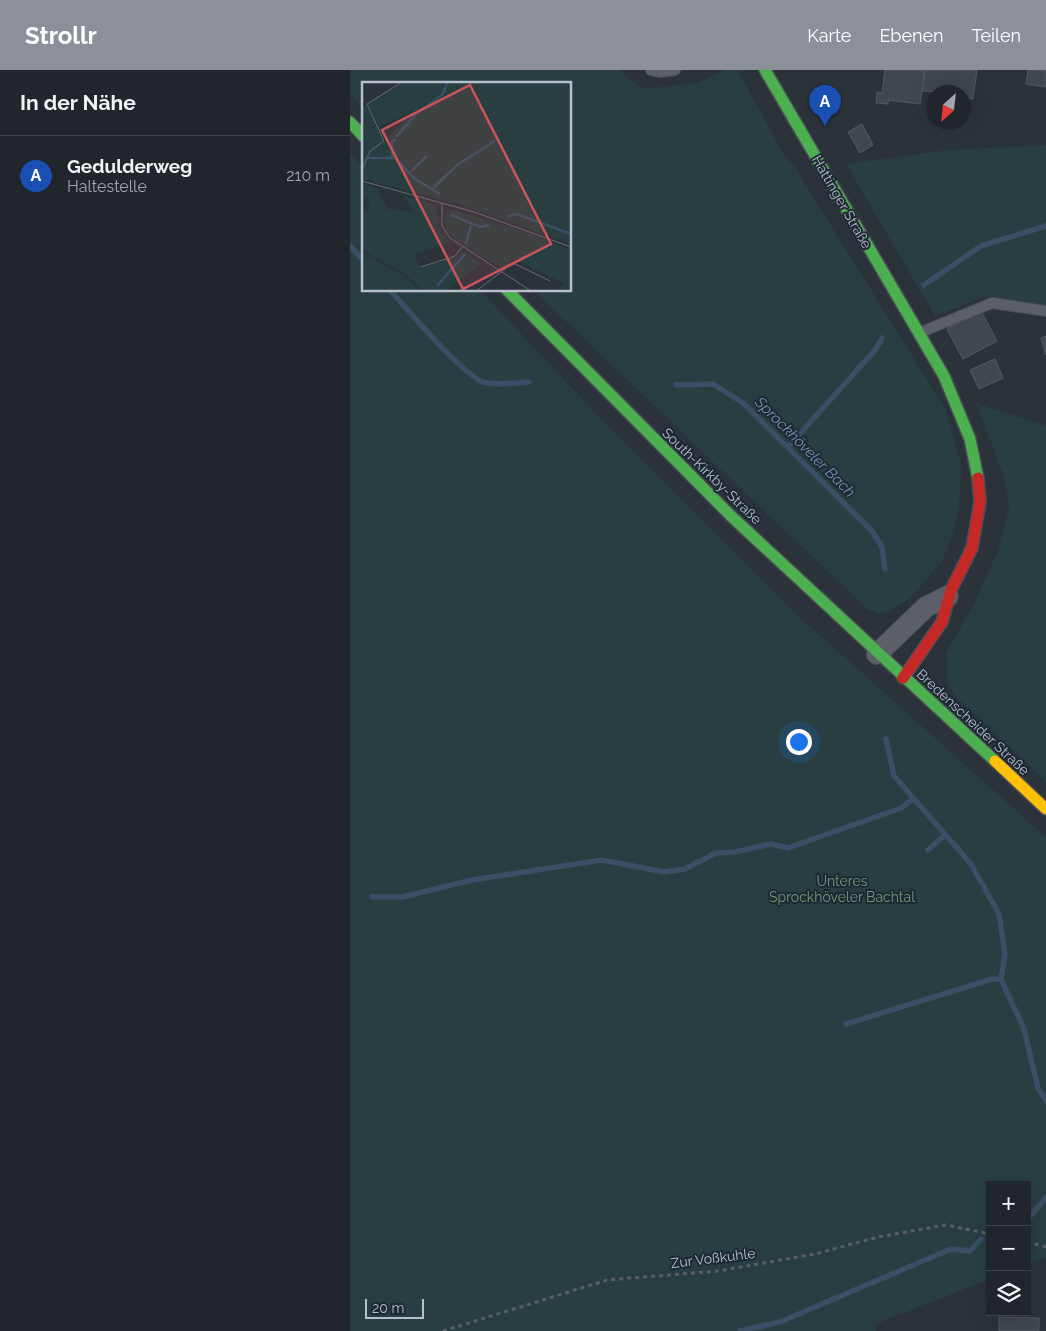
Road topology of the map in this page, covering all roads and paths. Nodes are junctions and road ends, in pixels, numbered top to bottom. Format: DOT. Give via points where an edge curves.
graph roads {
  1 [pos="652,70"];
  2 [pos="675,70"];
  3 [pos="766,70"];
  4 [pos="350,122"];
  5 [pos="362,135"];
  6 [pos="507,291"];
  7 [pos="1046,310"];
  8 [pos="918,333"];
  9 [pos="948,596"];
  10 [pos="877,654"];
  11 [pos="903,678"];
  12 [pos="1046,809"];
  13 [pos="986,1233"];
  14 [pos="1031,1243"];
  15 [pos="1046,1247"];
  16 [pos="443,1331"];
  1 -- 2 [label="lane"];
  3 -- 8 [label="main road, Hattinger Straße"];
  4 -- 5 [label="main road"];
  6 -- 10 [label="main road, South-Kirkby-Straße" via="725,510"];
  7 -- 8 [label="lane" via="992,303"];
  8 -- 9 [label="main road, Hattinger Straße" via="944,376 968,428 980,486 980,509 971,549"];
  9 -- 10 [label="street" via="926,607"];
  9 -- 11 [label="main road, Hattinger Straße" via="943,620 926,650"];
  10 -- 11 [label="main road, South-Kirkby-Straße"];
  11 -- 12 [label="main road, Bredenscheider Straße"];
  13 -- 16 [label="path, Zur Voßkuhle" via="946,1225 878,1236 814,1254 718,1271 607,1280"];
  14 -- 15 [label="path"];
}
